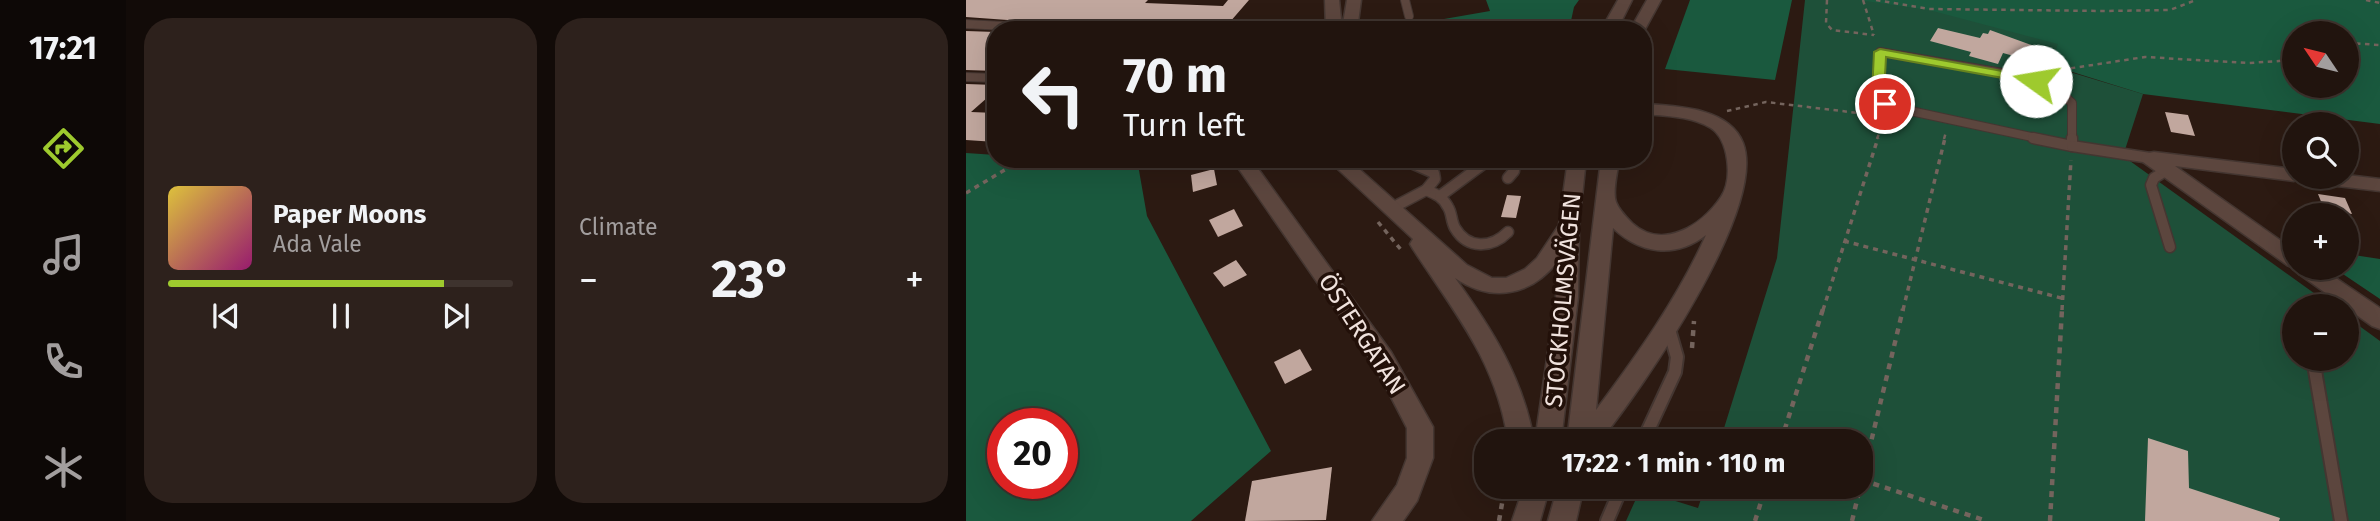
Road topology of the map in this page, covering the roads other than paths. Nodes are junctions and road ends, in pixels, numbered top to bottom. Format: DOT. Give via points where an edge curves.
graph roads {
  1 [pos="1332,0"];
  2 [pos="1354,0"];
  3 [pos="1405,0"];
  4 [pos="1625,0"];
  5 [pos="1654,0"];
  6 [pos="1409,16"];
  7 [pos="1333,21"];
  8 [pos="1350,21"];
  9 [pos="1614,21"];
  10 [pos="1643,21"];
  11 [pos="966,24"];
  12 [pos="987,25"];
  13 [pos="966,76"];
  14 [pos="987,77"];
  15 [pos="1652,110"];
  16 [pos="2072,146"];
  17 [pos="2150,158"];
  18 [pos="1247,168"];
  19 [pos="1346,168"];
  20 [pos="1424,168"];
  21 [pos="1478,168"];
  22 [pos="1514,168"];
  23 [pos="1576,168"];
  24 [pos="1609,168"];
  25 [pos="1429,170"];
  26 [pos="2167,170"];
  27 [pos="2282,174"];
  28 [pos="1508,178"];
  29 [pos="2359,183"];
  30 [pos="2380,185"];
  31 [pos="1426,190"];
  32 [pos="1732,192"];
  33 [pos="1440,196"];
  34 [pos="1606,202"];
  35 [pos="1398,214"];
  36 [pos="1569,225"];
  37 [pos="1508,232"];
  38 [pos="2170,247"];
  39 [pos="2282,251"];
  40 [pos="2320,280"];
  41 [pos="2336,294"];
  42 [pos="2359,311"];
  43 [pos="2380,320"];
  44 [pos="1667,324"];
  45 [pos="2316,371"];
  46 [pos="1518,429"];
  47 [pos="1550,429"];
  48 [pos="1584,429"];
  49 [pos="1594,429"];
  50 [pos="1649,429"];
  51 [pos="1523,499"];
  52 [pos="1532,499"];
  53 [pos="1568,499"];
  54 [pos="1616,499"];
  55 [pos="1394,518"];
  56 [pos="1524,521"];
  57 [pos="1562,521"];
  58 [pos="1607,521"];
  59 [pos="2341,521"];
  1 -- 7 [label="main road"];
  2 -- 8 [label="main road"];
  3 -- 6 [label="lane"];
  4 -- 9 [label="main road"];
  5 -- 10 [label="main road"];
  11 -- 12 [label="lane"];
  13 -- 14 [label="lane"];
  15 -- 32 [label="main road" via="1696,116 1728,134 1738,158"];
  16 -- 16 [label="lane" via="2072,103 2053,86 1880,52 1879,100 1892,107"];
  16 -- 17 [label="lane"];
  17 -- 26 [label="main road"];
  17 -- 27 [label="main road"];
  18 -- 55 [label="main road, ÖSTERGATAN" via="1383,359 1420,427 1420,458"];
  19 -- 35 [label="main road"];
  20 -- 25 [label="lane"];
  21 -- 33 [label="lane"];
  22 -- 28 [label="lane"];
  23 -- 36 [label="main road, STOCKHOLMSVÄGEN"];
  24 -- 34 [label="main road, STOCKHOLMSVÄGEN"];
  25 -- 31 [label="lane" via="1436,179"];
  26 -- 38 [label="lane" via="2151,185"];
  26 -- 39 [label="main road"];
  29 -- 30 [label="main road"];
  31 -- 33 [label="lane"];
  31 -- 35 [label="lane"];
  32 -- 34 [label="main road" via="1703,230 1664,245 1630,235"];
  32 -- 44 [label="main road" via="1710,255"];
  33 -- 37 [label="lane" via="1450,209 1455,233 1468,242 1490,245 1502,241"];
  34 -- 48 [label="main road, STOCKHOLMSVÄGEN"];
  35 -- 36 [label="main road" via="1466,275 1491,285 1519,283 1531,277 1552,257"];
  35 -- 46 [label="main road" via="1471,315 1500,364"];
  36 -- 47 [label="main road, STOCKHOLMSVÄGEN" via="1567,297"];
  40 -- 41 [label="main road"];
  42 -- 43 [label="main road"];
  44 -- 49 [label="main road" via="1614,406"];
  44 -- 50 [label="lane" via="1675,372"];
  45 -- 59 [label="lane"];
  51 -- 56 [label="main road"];
  52 -- 56 [label="main road"];
  53 -- 57 [label="main road"];
  54 -- 58 [label="lane"];
}
